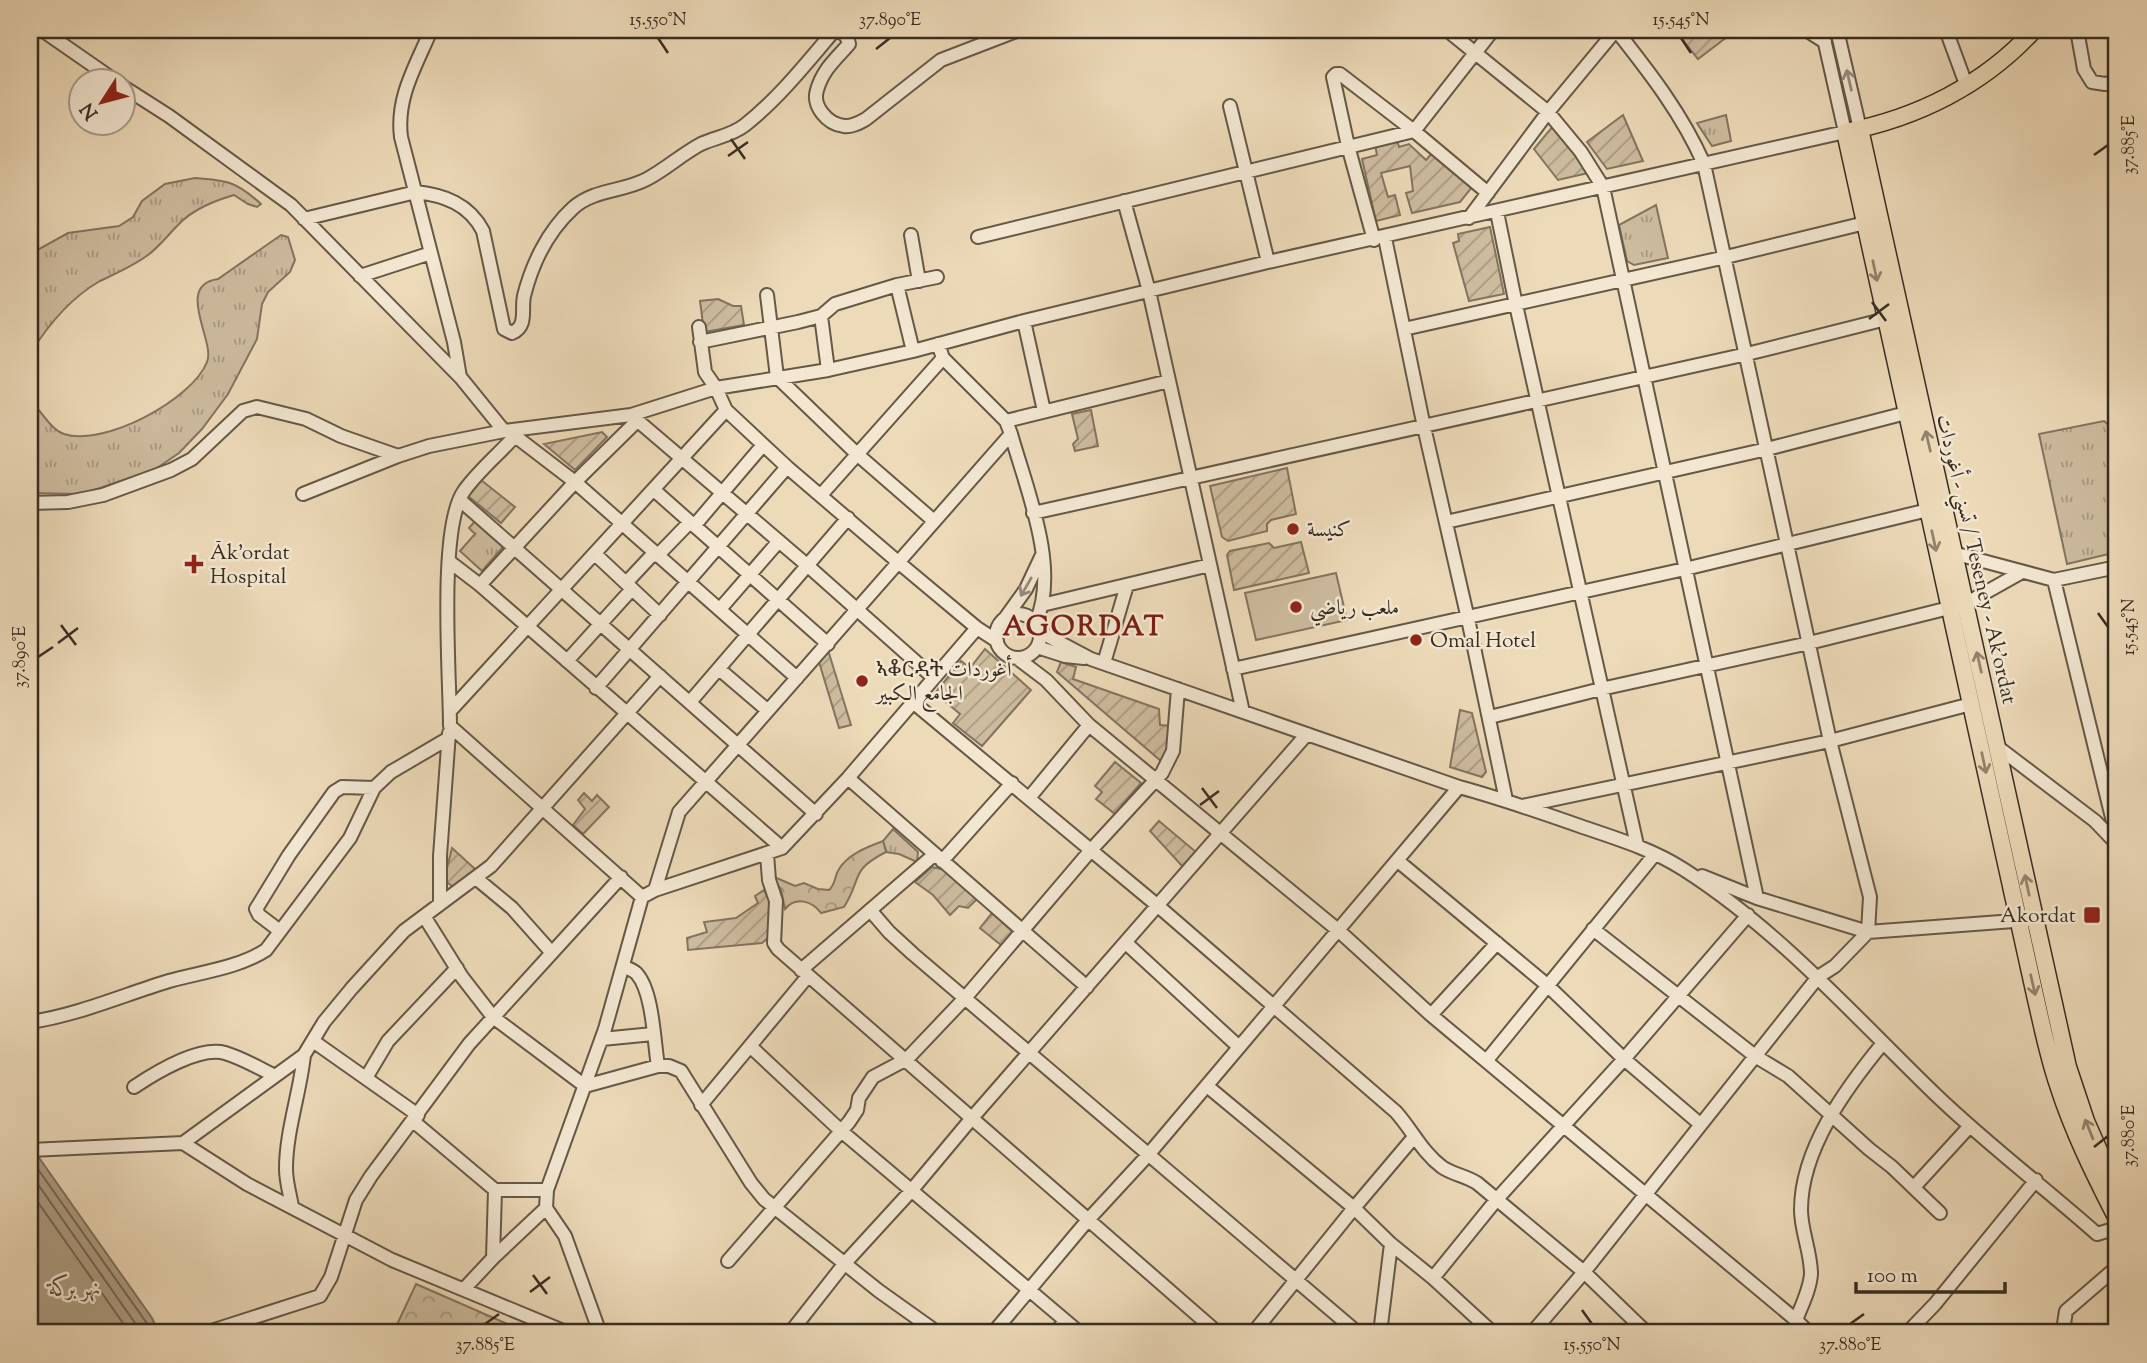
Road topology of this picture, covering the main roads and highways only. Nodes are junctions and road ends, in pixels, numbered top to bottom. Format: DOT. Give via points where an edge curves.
graph roads {
  1 [pos="2034,30"];
  2 [pos="1852,131"];
  3 [pos="2026,920"];
  4 [pos="2117,1191"];
  5 [pos="2117,1219"];
  1 -- 2 [label="main road" via="1967,87 1910,114"];
  2 -- 3 [label="main road, one-way" via="1865,223 1949,608"];
  3 -- 2 [label="main road, تسني - أغوردات / Teseney - Ak'ordat, one-way" via="1999,748"];
  4 -- 3 [label="main road, تسني - أغوردات / Teseney - Ak'ordat, one-way" via="2086,1121"];
  3 -- 5 [label="main road, one-way" via="2057,1083"];
}
